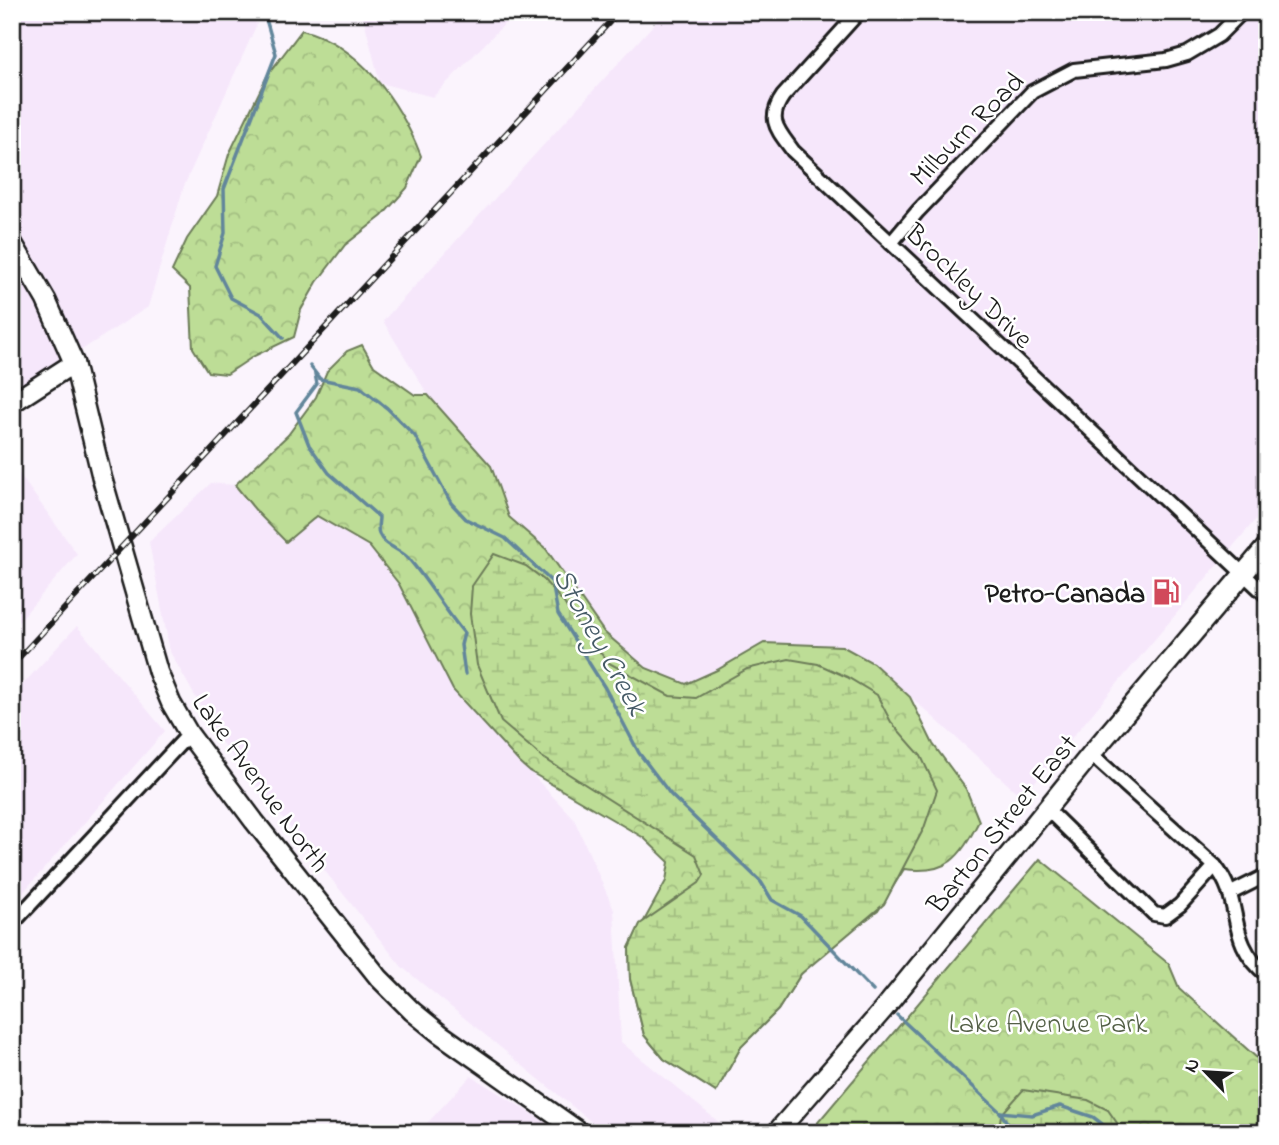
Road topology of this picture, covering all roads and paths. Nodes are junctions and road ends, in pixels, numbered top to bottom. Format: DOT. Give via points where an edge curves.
graph roads {
  1 [pos="859,12"];
  2 [pos="1242,12"];
  3 [pos="12,242"];
  4 [pos="891,243"];
  5 [pos="74,363"];
  6 [pos="12,403"];
  7 [pos="1267,546"];
  8 [pos="1242,575"];
  9 [pos="1267,596"];
  10 [pos="189,734"];
  11 [pos="1091,754"];
  12 [pos="1047,810"];
  13 [pos="1214,866"];
  14 [pos="1267,876"];
  15 [pos="1231,893"];
  16 [pos="12,924"];
  17 [pos="1267,975"];
  18 [pos="581,1133"];
  19 [pos="776,1133"];
  1 -- 4 [label="street, Brockley Drive" via="777,104 775,126 793,151"];
  2 -- 4 [label="street, Milburn Road" via="1220,35 1187,54 1073,70 1032,92"];
  3 -- 5 [label="street, Lake Avenue North" via="46,300"];
  4 -- 8 [label="street, Brockley Drive"];
  5 -- 6 [label="street"];
  5 -- 10 [label="street, Lake Avenue North" via="158,672"];
  7 -- 8 [label="street, Barton Street East"];
  8 -- 9 [label="street, Brockley Drive"];
  8 -- 11 [label="street, Barton Street East"];
  10 -- 16 [label="street"];
  10 -- 18 [label="street, Lake Avenue North" via="379,978 439,1033"];
  11 -- 12 [label="street, Barton Street East"];
  11 -- 13 [label="street"];
  12 -- 13 [label="street" via="1154,914 1165,916 1180,905"];
  12 -- 19 [label="street, Barton Street East"];
  13 -- 15 [label="street"];
  14 -- 15 [label="street"];
  15 -- 17 [label="street" via="1237,933 1248,957"];
}
